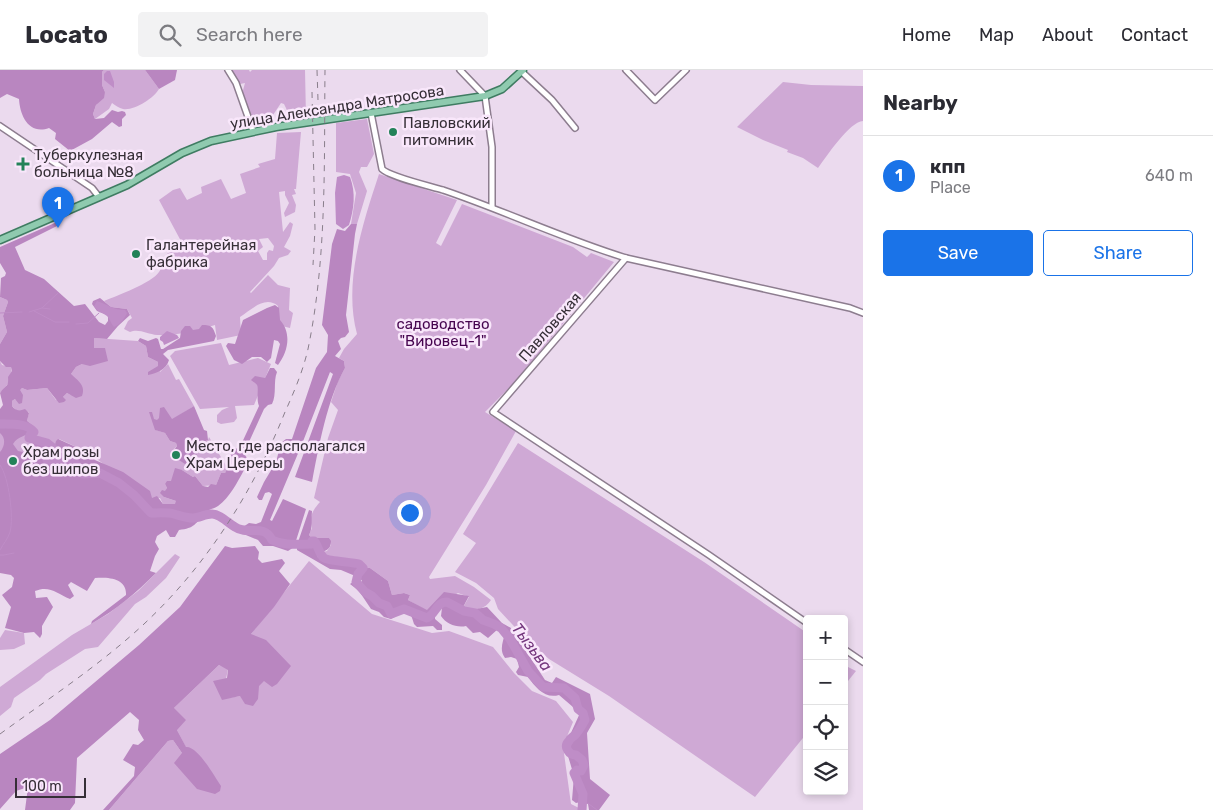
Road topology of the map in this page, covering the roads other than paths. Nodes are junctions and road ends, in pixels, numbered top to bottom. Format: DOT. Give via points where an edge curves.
graph roads {
  1 [pos="228,70"];
  2 [pos="460,70"];
  3 [pos="626,70"];
  4 [pos="686,70"];
  5 [pos="523,71"];
  6 [pos="485,96"];
  7 [pos="371,113"];
  8 [pos="0,126"];
  9 [pos="575,128"];
  10 [pos="253,131"];
  11 [pos="99,197"];
  12 [pos="492,207"];
  13 [pos="0,240"];
  14 [pos="626,258"];
  15 [pos="863,313"];
  16 [pos="803,620"];
  17 [pos="848,652"];
  18 [pos="863,662"];
  1 -- 10 [label="street"];
  2 -- 6 [label="street"];
  3 -- 4 [label="street" via="655,100"];
  5 -- 6 [label="main road, улица Александра Матросова" via="502,88"];
  5 -- 9 [label="street"];
  6 -- 7 [label="main road, улица Александра Матросова"];
  6 -- 12 [label="street" via="492,146"];
  7 -- 10 [label="main road, улица Александра Матросова"];
  7 -- 12 [label="street" via="385,172"];
  8 -- 11 [label="street" via="92,188"];
  10 -- 11 [label="main road, улица Александра Матросова" via="196,146"];
  11 -- 13 [label="main road, улица Александра Матросова"];
  12 -- 14 [label="street"];
  14 -- 15 [label="street"];
  14 -- 16 [label="street, Павловская" via="493,412"];
  17 -- 18 [label="street"];
}
